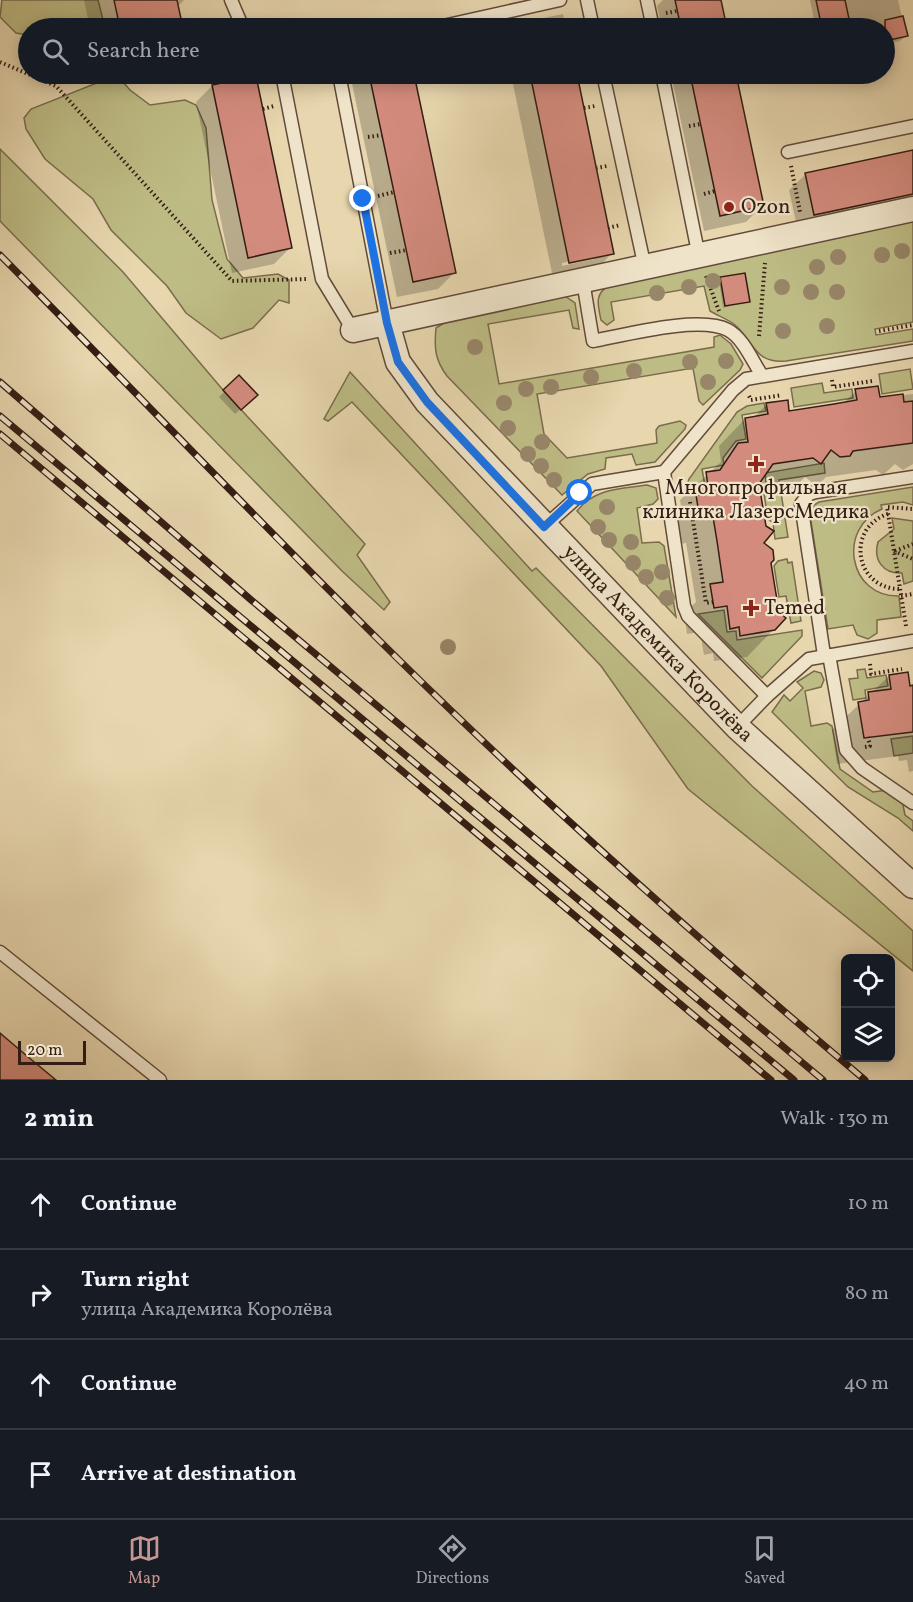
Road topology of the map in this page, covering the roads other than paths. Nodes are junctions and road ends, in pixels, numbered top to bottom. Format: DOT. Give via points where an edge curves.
graph roads {
  1 [pos="231,0"];
  2 [pos="560,0"];
  3 [pos="587,0"];
  4 [pos="647,0"];
  5 [pos="239,18"];
  6 [pos="479,18"];
  7 [pos="591,18"];
  8 [pos="651,18"];
  9 [pos="284,84"];
  10 [pos="341,84"];
  11 [pos="605,84"];
  12 [pos="664,84"];
  13 [pos="913,126"];
  14 [pos="788,152"];
  15 [pos="913,209"];
  16 [pos="699,257"];
  17 [pos="645,268"];
  18 [pos="583,281"];
  19 [pos="387,323"];
  20 [pos="353,330"];
  21 [pos="913,351"];
  22 [pos="761,375"];
  23 [pos="664,472"];
  24 [pos="913,477"];
  25 [pos="544,527"];
  26 [pos="911,642"];
  27 [pos="826,655"];
  28 [pos="767,696"];
  29 [pos="737,727"];
  30 [pos="913,802"];
  31 [pos="913,886"];
  32 [pos="0,952"];
  33 [pos="160,1080"];
  1 -- 5 [label="lane"];
  2 -- 6 [label="lane"];
  3 -- 7 [label="lane"];
  4 -- 8 [label="lane"];
  9 -- 20 [label="lane" via="322,279"];
  10 -- 19 [label="lane"];
  11 -- 17 [label="lane"];
  12 -- 16 [label="lane"];
  13 -- 14 [label="lane"];
  15 -- 16 [label="street"];
  16 -- 17 [label="street"];
  17 -- 18 [label="street"];
  18 -- 19 [label="street"];
  18 -- 22 [label="lane" via="593,341 706,324 729,330 738,338"];
  19 -- 20 [label="street"];
  19 -- 25 [label="street, улица Академика Королёва" via="398,362 427,402"];
  21 -- 22 [label="lane"];
  22 -- 23 [label="lane" via="738,384"];
  23 -- 25 [label="lane" via="592,484"];
  23 -- 28 [label="lane" via="688,616"];
  24 -- 27 [label="lane" via="816,492 801,504"];
  25 -- 29 [label="street, улица Академика Королёва"];
  26 -- 27 [label="lane"];
  27 -- 28 [label="lane" via="802,664"];
  27 -- 30 [label="lane" via="846,750 862,768"];
  28 -- 29 [label="lane"];
  29 -- 31 [label="street, улица Академика Королёва"];
  32 -- 33 [label="lane"];
}
